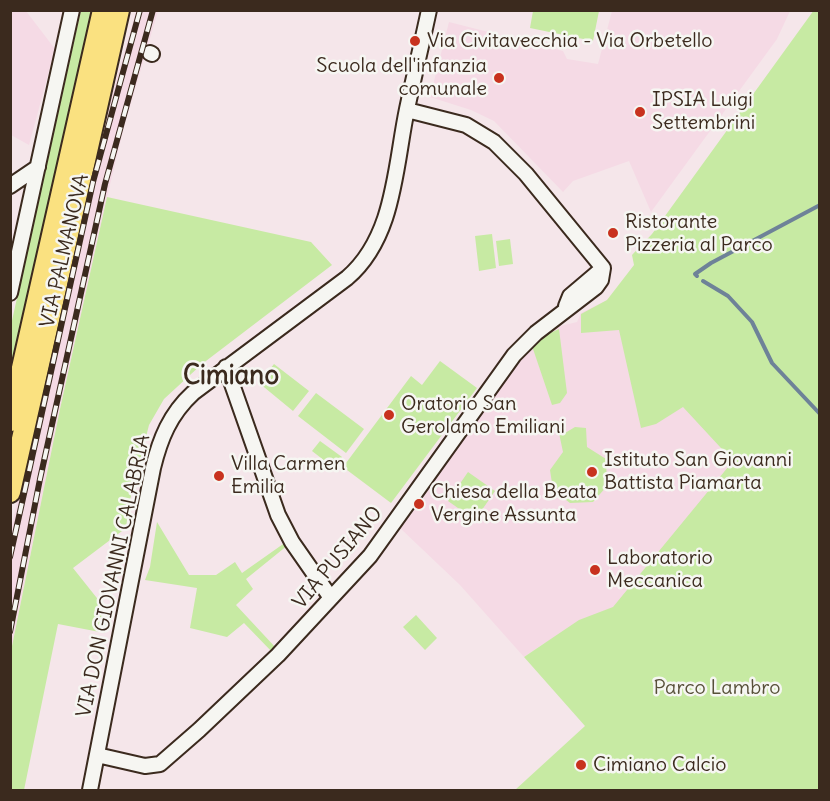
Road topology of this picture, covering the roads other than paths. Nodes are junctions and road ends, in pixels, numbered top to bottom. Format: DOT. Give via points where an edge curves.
graph roads {
  1 [pos="72,10"];
  2 [pos="103,10"];
  3 [pos="119,10"];
  4 [pos="429,10"];
  5 [pos="406,110"];
  6 [pos="38,167"];
  7 [pos="10,186"];
  8 [pos="13,269"];
  9 [pos="10,293"];
  10 [pos="226,367"];
  11 [pos="10,422"];
  12 [pos="10,492"];
  13 [pos="331,598"];
  14 [pos="97,755"];
  15 [pos="90,790"];
  1 -- 6 [label="street"];
  2 -- 11 [label="highway, VIA PALMANOVA"];
  3 -- 12 [label="highway, VIA PALMANOVA"];
  4 -- 5 [label="street, VIA DON GIOVANNI CALABRIA"];
  5 -- 10 [label="street, VIA DON GIOVANNI CALABRIA" via="386,215 366,257 342,282"];
  5 -- 13 [label="street, VIA PUSIANO" via="466,125 494,142 526,174 603,268 570,296 566,310 514,355 382,541"];
  6 -- 7 [label="street"];
  6 -- 8 [label="street"];
  8 -- 9 [label="street"];
  10 -- 13 [label="street" via="278,515"];
  10 -- 14 [label="street, VIA DON GIOVANNI CALABRIA" via="182,403 161,440"];
  13 -- 14 [label="street, VIA PUSIANO" via="263,670 162,763 149,766"];
  14 -- 15 [label="street, VIA DON GIOVANNI CALABRIA"];
}
